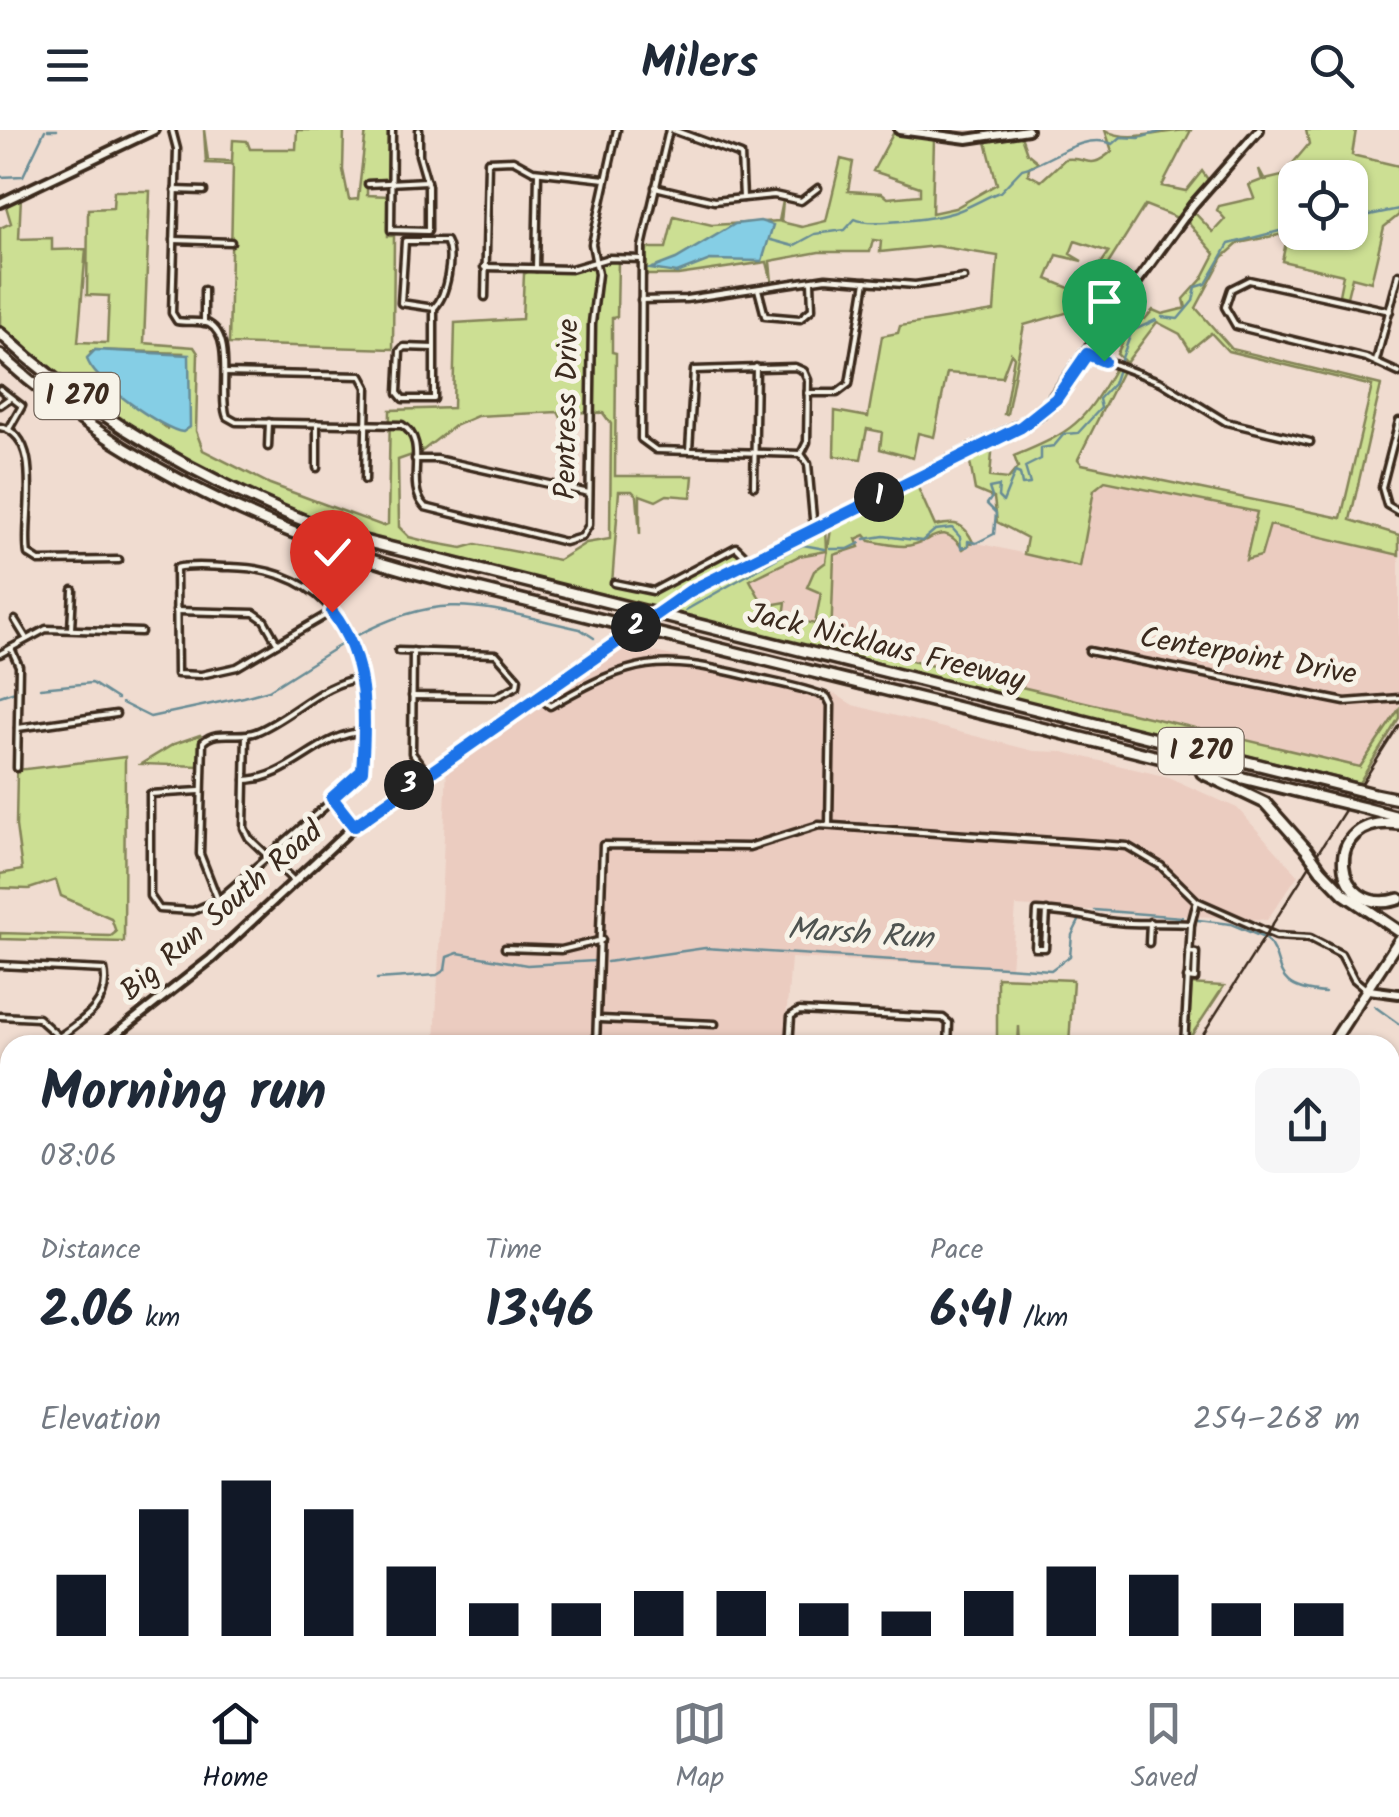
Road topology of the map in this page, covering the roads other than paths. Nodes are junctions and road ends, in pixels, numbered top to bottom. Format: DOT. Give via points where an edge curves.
graph roads {
  1 [pos="154,130"];
  2 [pos="172,130"];
  3 [pos="392,130"];
  4 [pos="419,130"];
  5 [pos="617,130"];
  6 [pos="671,130"];
  7 [pos="900,130"];
  8 [pos="1028,130"];
  9 [pos="1259,130"];
  10 [pos="538,172"];
  11 [pos="427,180"];
  12 [pos="605,180"];
  13 [pos="368,184"];
  14 [pos="392,184"];
  15 [pos="655,187"];
  16 [pos="818,188"];
  17 [pos="175,190"];
  18 [pos="204,191"];
  19 [pos="743,198"];
  20 [pos="0,203"];
  21 [pos="428,231"];
  22 [pos="174,240"];
  23 [pos="428,240"];
  24 [pos="231,242"];
  25 [pos="642,259"];
  26 [pos="595,261"];
  27 [pos="484,267"];
  28 [pos="536,268"];
  29 [pos="1399,274"];
  30 [pos="964,278"];
  31 [pos="810,280"];
  32 [pos="866,280"];
  33 [pos="758,288"];
  34 [pos="204,290"];
  35 [pos="485,297"];
  36 [pos="641,300"];
  37 [pos="434,308"];
  38 [pos="1390,311"];
  39 [pos="204,322"];
  40 [pos="0,333"];
  41 [pos="434,348"];
  42 [pos="1087,354"];
  43 [pos="0,355"];
  44 [pos="1376,361"];
  45 [pos="756,367"];
  46 [pos="224,372"];
  47 [pos="1399,373"];
  48 [pos="0,389"];
  49 [pos="807,394"];
  50 [pos="10,398"];
  51 [pos="0,405"];
  52 [pos="1399,421"];
  53 [pos="268,422"];
  54 [pos="318,423"];
  55 [pos="366,423"];
  56 [pos="0,427"];
  57 [pos="9,428"];
  58 [pos="1310,442"];
  59 [pos="268,447"];
  60 [pos="689,450"];
  61 [pos="755,451"];
  62 [pos="801,454"];
  63 [pos="416,459"];
  64 [pos="317,468"];
  65 [pos="365,480"];
  66 [pos="754,486"];
  67 [pos="589,493"];
  68 [pos="1399,512"];
  69 [pos="814,529"];
  70 [pos="118,560"];
  71 [pos="749,560"];
  72 [pos="614,583"];
  73 [pos="73,590"];
  74 [pos="175,611"];
  75 [pos="332,612"];
  76 [pos="15,620"];
  77 [pos="72,629"];
  78 [pos="142,632"];
  79 [pos="26,638"];
  80 [pos="276,641"];
  81 [pos="11,648"];
  82 [pos="398,651"];
  83 [pos="1089,651"];
  84 [pos="413,652"];
  85 [pos="0,654"];
  86 [pos="362,678"];
  87 [pos="412,696"];
  88 [pos="537,696"];
  89 [pos="1399,698"];
  90 [pos="116,714"];
  91 [pos="18,728"];
  92 [pos="363,732"];
  93 [pos="246,735"];
  94 [pos="1132,751"];
  95 [pos="16,768"];
  96 [pos="426,770"];
  97 [pos="245,780"];
  98 [pos="200,790"];
  99 [pos="332,798"];
  100 [pos="1399,800"];
  101 [pos="1399,820"];
  102 [pos="829,825"];
  103 [pos="354,826"];
  104 [pos="267,856"];
  105 [pos="293,880"];
  106 [pos="1399,899"];
  107 [pos="218,900"];
  108 [pos="1197,901"];
  109 [pos="1047,912"];
  110 [pos="1150,922"];
  111 [pos="1190,924"];
  112 [pos="1399,931"];
  113 [pos="602,940"];
  114 [pos="1399,940"];
  115 [pos="1149,943"];
  116 [pos="505,948"];
  117 [pos="0,966"];
  118 [pos="1369,990"];
  119 [pos="1399,994"];
  120 [pos="0,1016"];
  121 [pos="598,1019"];
  122 [pos="715,1024"];
  123 [pos="57,1035"];
  124 [pos="61,1035"];
  125 [pos="114,1035"];
  126 [pos="597,1035"];
  127 [pos="790,1035"];
  128 [pos="948,1035"];
  129 [pos="1184,1035"];
  130 [pos="1339,1035"];
  1 -- 20 [label="street"];
  2 -- 17 [label="street"];
  3 -- 14 [label="street"];
  4 -- 11 [label="street"];
  5 -- 12 [label="street, Pentress Drive"];
  6 -- 15 [label="street"];
  6 -- 19 [label="street" via="741,155"];
  7 -- 8 [label="street" via="968,139"];
  9 -- 42 [label="street, Big Run South Road" via="1193,204"];
  10 -- 12 [label="street"];
  10 -- 27 [label="street" via="513,160 488,161"];
  10 -- 28 [label="street"];
  11 -- 14 [label="street"];
  11 -- 21 [label="street"];
  12 -- 26 [label="street, Pentress Drive" via="592,244"];
  13 -- 14 [label="street"];
  14 -- 21 [label="street" via="391,230"];
  15 -- 19 [label="street" via="710,200"];
  15 -- 25 [label="street"];
  16 -- 19 [label="street" via="801,200"];
  17 -- 18 [label="street"];
  17 -- 22 [label="street"];
  21 -- 23 [label="street"];
  22 -- 24 [label="street"];
  22 -- 39 [label="street" via="173,316"];
  23 -- 37 [label="street" via="450,244 446,296"];
  23 -- 37 [label="street" via="401,245 400,299 403,306"];
  25 -- 26 [label="street"];
  25 -- 36 [label="street"];
  26 -- 28 [label="street" via="572,269"];
  26 -- 67 [label="street, Pentress Drive"];
  27 -- 28 [label="street"];
  27 -- 35 [label="street"];
  29 -- 38 [label="street"];
  30 -- 32 [label="street" via="915,285"];
  31 -- 32 [label="street"];
  31 -- 33 [label="street"];
  31 -- 33 [label="street" via="810,314 800,319 768,318"];
  32 -- 49 [label="street" via="846,388"];
  33 -- 36 [label="street"];
  34 -- 39 [label="street"];
  36 -- 60 [label="street" via="640,433 644,445"];
  37 -- 41 [label="street"];
  38 -- 44 [label="street"];
  38 -- 44 [label="street" via="1248,280 1235,285 1225,302 1236,326"];
  39 -- 46 [label="street" via="216,330"];
  40 -- 100 [label="highway, Jack Nicklaus Freeway / I 270, bridge" via="160,452 246,497 359,541"];
  41 -- 41 [label="street" via="434,399 400,396 400,351"];
  42 -- 58 [label="street" via="1160,382 1226,422"];
  42 -- 69 [label="street, Big Run South Road" via="1041,414"];
  43 -- 94 [label="highway, Jack Nicklaus Freeway / I 270" via="151,466 325,547"];
  44 -- 47 [label="street"];
  45 -- 49 [label="street" via="804,370"];
  45 -- 60 [label="street" via="694,370"];
  45 -- 61 [label="street"];
  46 -- 53 [label="street" via="227,418"];
  46 -- 55 [label="street" via="361,376"];
  48 -- 50 [label="street"];
  49 -- 62 [label="street"];
  50 -- 51 [label="street"];
  50 -- 57 [label="street" via="22,406"];
  52 -- 68 [label="street" via="1382,487 1390,508"];
  53 -- 54 [label="street"];
  53 -- 59 [label="street"];
  54 -- 55 [label="street"];
  54 -- 64 [label="street"];
  55 -- 63 [label="street" via="410,429"];
  55 -- 65 [label="street"];
  56 -- 57 [label="street"];
  57 -- 70 [label="street" via="22,440 28,460 28,554 39,560"];
  60 -- 61 [label="street"];
  61 -- 62 [label="street"];
  61 -- 66 [label="street"];
  62 -- 69 [label="street" via="808,464"];
  63 -- 67 [label="street"];
  63 -- 67 [label="street, Pentress Drive" via="415,490 425,508 564,542 575,542 588,529"];
  69 -- 71 [label="street, Big Run South Road"];
  71 -- 72 [label="street" via="736,547 653,591"];
  71 -- 88 [label="street, Big Run South Road, bridge" via="674,602"];
  73 -- 77 [label="street"];
  74 -- 75 [label="street" via="176,568 269,569 314,590"];
  74 -- 80 [label="street" via="254,613"];
  74 -- 80 [label="street" via="177,674 237,667"];
  75 -- 80 [label="street"];
  75 -- 86 [label="street" via="349,637"];
  76 -- 79 [label="street"];
  77 -- 78 [label="street"];
  77 -- 79 [label="street"];
  79 -- 81 [label="street"];
  81 -- 85 [label="street"];
  81 -- 91 [label="street" via="19,666"];
  82 -- 84 [label="street"];
  83 -- 89 [label="street, Centerpoint Drive" via="1346,702"];
  84 -- 87 [label="street"];
  84 -- 87 [label="street" via="496,654 518,680 496,698"];
  86 -- 92 [label="street"];
  86 -- 93 [label="street" via="342,681"];
  87 -- 96 [label="street" via="416,758"];
  88 -- 96 [label="street, Big Run South Road"];
  88 -- 102 [label="street" via="550,706 618,670 677,662 827,697"];
  90 -- 91 [label="street"];
  91 -- 95 [label="street"];
  92 -- 97 [label="street" via="345,733 266,780"];
  92 -- 99 [label="street" via="362,771"];
  93 -- 97 [label="street"];
  93 -- 98 [label="street" via="207,737"];
  94 -- 101 [label="highway, Jack Nicklaus Freeway / I 270, bridge"];
  94 -- 112 [label="highway, bridge" via="1250,793 1278,814 1344,894"];
  96 -- 103 [label="street, Big Run South Road"];
  97 -- 104 [label="street" via="244,828"];
  98 -- 107 [label="street" via="201,863"];
  98 -- 107 [label="street" via="152,791 152,904 184,912"];
  99 -- 103 [label="street"];
  99 -- 104 [label="street"];
  101 -- 106 [label="highway" via="1358,830 1343,860 1350,885 1364,898"];
  102 -- 108 [label="street" via="1117,842 1151,858"];
  102 -- 113 [label="street" via="748,846 603,846"];
  103 -- 105 [label="street, Big Run South Road"];
  104 -- 105 [label="street"];
  104 -- 107 [label="street"];
  105 -- 125 [label="street, Big Run South Road" via="233,940"];
  108 -- 111 [label="street"];
  108 -- 118 [label="street" via="1274,935 1310,938 1341,954 1354,979"];
  109 -- 109 [label="street" via="1036,911 1035,948 1045,948"];
  109 -- 110 [label="street"];
  110 -- 111 [label="street"];
  110 -- 115 [label="street"];
  111 -- 129 [label="street"];
  113 -- 116 [label="street" via="561,950"];
  113 -- 121 [label="street"];
  114 -- 118 [label="main road"];
  117 -- 124 [label="street" via="102,969 102,1002"];
  118 -- 119 [label="street"];
  118 -- 130 [label="main road"];
  120 -- 123 [label="street" via="38,1018"];
  121 -- 122 [label="street"];
  121 -- 126 [label="street"];
  127 -- 128 [label="street" via="793,1012 948,1020"];
}
